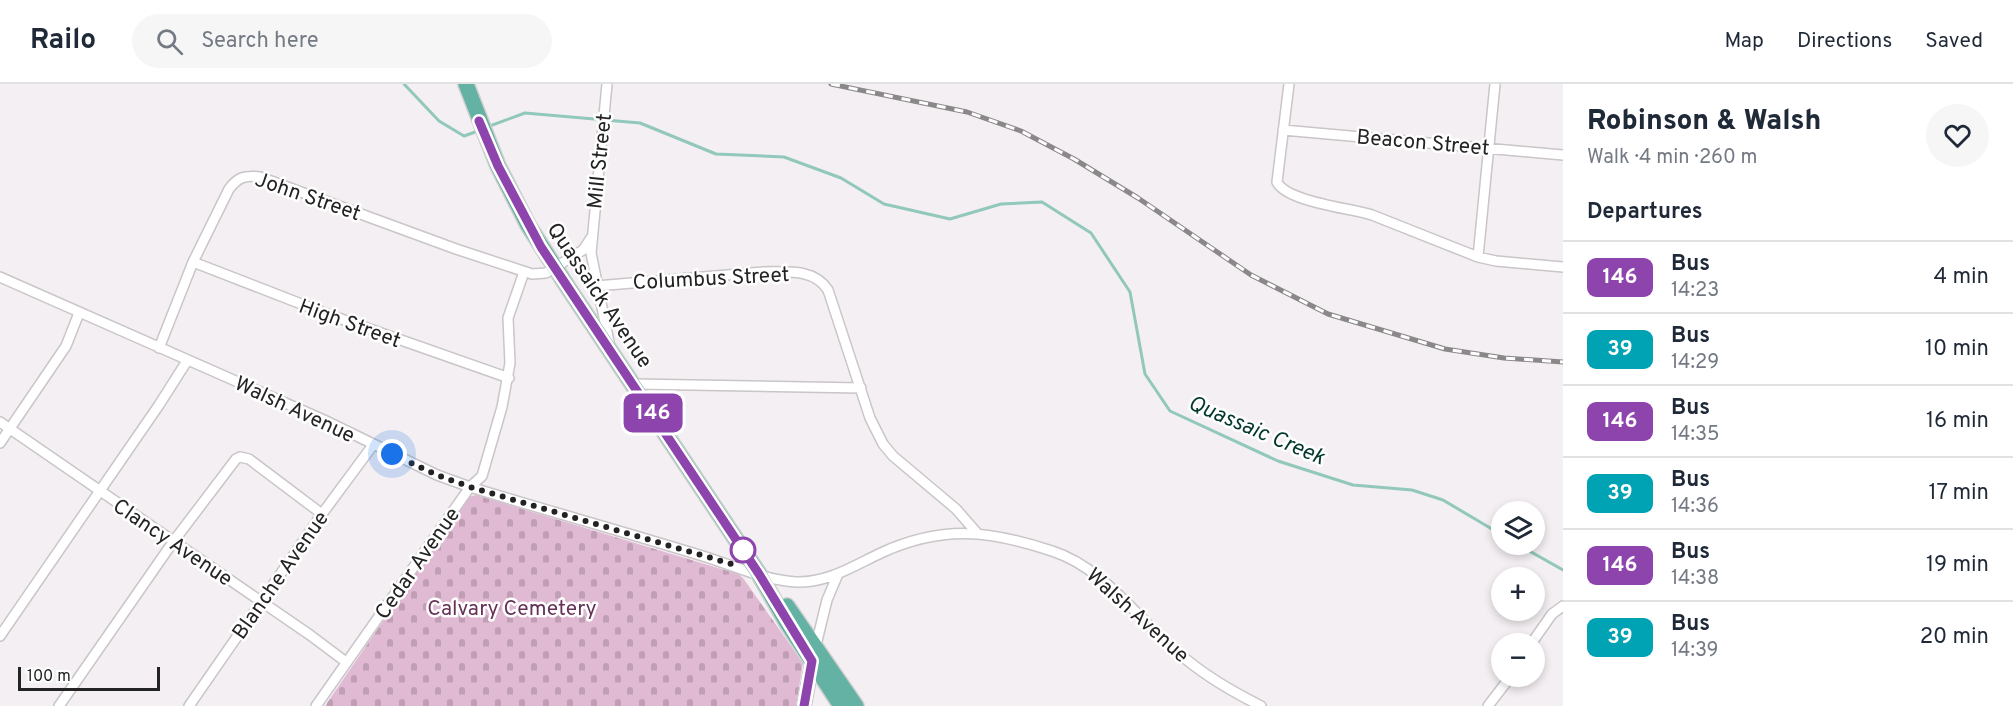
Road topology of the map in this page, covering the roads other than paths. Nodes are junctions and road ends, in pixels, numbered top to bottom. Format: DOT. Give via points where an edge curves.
graph roads {
  1 [pos="466,84"];
  2 [pos="607,84"];
  3 [pos="1289,84"];
  4 [pos="1495,84"];
  5 [pos="1283,130"];
  6 [pos="1489,148"];
  7 [pos="1563,155"];
  8 [pos="591,238"];
  9 [pos="1478,256"];
  10 [pos="193,262"];
  11 [pos="1563,267"];
  12 [pos="555,268"];
  13 [pos="524,272"];
  14 [pos="0,277"];
  15 [pos="596,286"];
  16 [pos="79,313"];
  17 [pos="159,348"];
  18 [pos="610,351"];
  19 [pos="187,361"];
  20 [pos="509,378"];
  21 [pos="634,384"];
  22 [pos="861,388"];
  23 [pos="0,422"];
  24 [pos="10,429"];
  25 [pos="0,443"];
  26 [pos="373,445"];
  27 [pos="470,487"];
  28 [pos="99,491"];
  29 [pos="322,514"];
  30 [pos="977,533"];
  31 [pos="173,542"];
  32 [pos="759,574"];
  33 [pos="838,574"];
  34 [pos="262,602"];
  35 [pos="1563,606"];
  36 [pos="1539,633"];
  37 [pos="0,636"];
  38 [pos="816,645"];
  39 [pos="812,661"];
  40 [pos="346,663"];
  41 [pos="1503,687"];
  42 [pos="59,706"];
  43 [pos="189,706"];
  44 [pos="316,706"];
  45 [pos="804,706"];
  46 [pos="841,706"];
  47 [pos="856,706"];
  48 [pos="1261,706"];
  49 [pos="1488,706"];
  1 -- 12 [label="highway, Quassaick Avenue" via="498,166"];
  2 -- 8 [label="street, Mill Street"];
  3 -- 5 [label="street"];
  4 -- 6 [label="street"];
  5 -- 6 [label="street, Beacon Street"];
  5 -- 9 [label="street" via="1279,186 1296,198 1372,215"];
  6 -- 7 [label="street, Beacon Street"];
  6 -- 9 [label="street"];
  8 -- 12 [label="street" via="583,250"];
  8 -- 15 [label="street"];
  9 -- 11 [label="street"];
  10 -- 13 [label="street, John Street" via="229,189 236,180 248,175"];
  10 -- 17 [label="street, John Street"];
  10 -- 20 [label="street, High Street"];
  12 -- 13 [label="street, John Street" via="539,275"];
  12 -- 18 [label="highway, Quassaick Avenue"];
  13 -- 20 [label="street, Cedar Avenue" via="508,318"];
  14 -- 16 [label="street, Walsh Avenue"];
  15 -- 18 [label="street"];
  15 -- 22 [label="street, Columbus Street" via="763,272 816,277 828,290"];
  16 -- 17 [label="street, Walsh Avenue"];
  16 -- 24 [label="street" via="66,346"];
  17 -- 19 [label="street, Walsh Avenue"];
  18 -- 21 [label="highway, Quassaick Avenue"];
  19 -- 26 [label="street, Walsh Avenue"];
  19 -- 28 [label="street"];
  20 -- 27 [label="street, Cedar Avenue" via="482,476"];
  21 -- 22 [label="street"];
  21 -- 32 [label="highway, Quassaick Avenue"];
  22 -- 30 [label="street" via="883,444"];
  23 -- 24 [label="street, Clancy Avenue"];
  24 -- 25 [label="street"];
  24 -- 28 [label="street, Clancy Avenue"];
  26 -- 27 [label="street, Walsh Avenue"];
  26 -- 29 [label="street, Blanche Avenue"];
  27 -- 32 [label="street, Walsh Avenue"];
  27 -- 40 [label="street, Cedar Avenue"];
  28 -- 31 [label="street, Clancy Avenue"];
  28 -- 37 [label="street"];
  29 -- 31 [label="street" via="249,459 240,457"];
  29 -- 34 [label="street, Blanche Avenue"];
  30 -- 33 [label="street, Walsh Avenue" via="936,534 918,539"];
  30 -- 48 [label="street, Walsh Avenue" via="1037,546 1086,567 1180,655 1236,694"];
  31 -- 34 [label="street, Clancy Avenue"];
  31 -- 42 [label="street"];
  32 -- 33 [label="street, Walsh Avenue" via="798,582"];
  32 -- 38 [label="highway, Quassaick Avenue"];
  32 -- 39 [label="highway, Quassaick Avenue"];
  33 -- 38 [label="street"];
  34 -- 40 [label="street, Clancy Avenue"];
  34 -- 43 [label="street, Blanche Avenue"];
  35 -- 36 [label="street"];
  38 -- 39 [label="main road"];
  38 -- 47 [label="highway, Quassaick Avenue"];
  39 -- 45 [label="main road"];
  39 -- 46 [label="highway, Quassaick Avenue"];
  40 -- 44 [label="street, Cedar Avenue"];
  41 -- 49 [label="street"];
}
